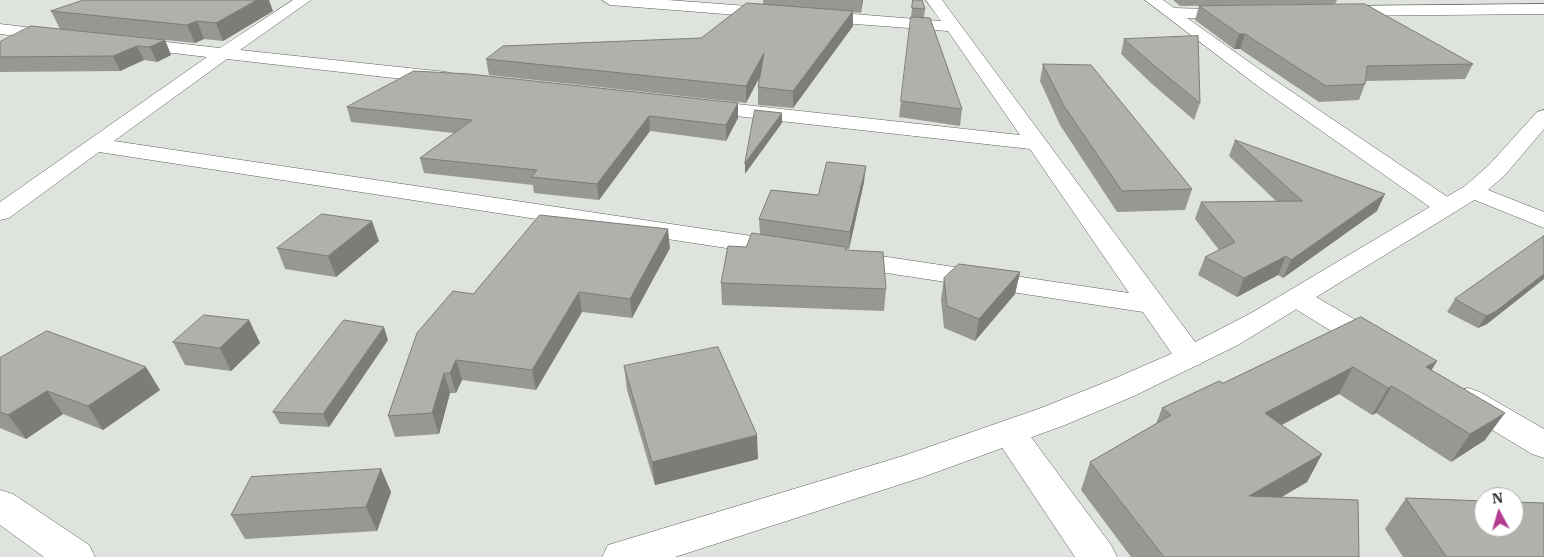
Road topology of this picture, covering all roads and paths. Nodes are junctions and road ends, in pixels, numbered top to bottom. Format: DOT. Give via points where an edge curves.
graph roads {
  1 [pos="304,0"];
  2 [pos="610,0"];
  3 [pos="934,0"];
  4 [pos="1153,0"];
  5 [pos="1544,9"];
  6 [pos="1249,12"];
  7 [pos="1328,12"];
  8 [pos="1170,13"];
  9 [pos="952,27"];
  10 [pos="4,37"];
  11 [pos="80,38"];
  12 [pos="109,41"];
  13 [pos="224,53"];
  14 [pos="462,80"];
  15 [pos="680,104"];
  16 [pos="1544,116"];
  17 [pos="1036,143"];
  18 [pos="94,145"];
  19 [pos="1472,191"];
  20 [pos="1446,207"];
  21 [pos="0,213"];
  22 [pos="1544,221"];
  23 [pos="1300,299"];
  24 [pos="1152,304"];
  25 [pos="1190,357"];
  26 [pos="1401,360"];
  27 [pos="1443,385"];
  28 [pos="1010,434"];
  29 [pos="1544,445"];
  30 [pos="0,505"];
  31 [pos="75,557"];
  32 [pos="622,557"];
  33 [pos="1097,557"];
  1 -- 13 [label="street"];
  2 -- 9 [label="street"];
  3 -- 9 [label="street"];
  4 -- 8 [label="street"];
  5 -- 7 [label="street"];
  6 -- 8 [label="street"];
  8 -- 20 [label="street"];
  9 -- 17 [label="street"];
  10 -- 11 [label="street" via="32,33"];
  12 -- 13 [label="street"];
  13 -- 14 [label="street"];
  13 -- 18 [label="street"];
  15 -- 17 [label="street"];
  16 -- 19 [label="street" via="1496,170"];
  17 -- 24 [label="street"];
  18 -- 21 [label="street"];
  18 -- 24 [label="street"];
  19 -- 20 [label="street"];
  19 -- 22 [label="street"];
  20 -- 23 [label="street"];
  23 -- 25 [label="street"];
  23 -- 26 [label="street"];
  24 -- 25 [label="street"];
  25 -- 28 [label="street"];
  27 -- 29 [label="street"];
  28 -- 32 [label="street"];
  28 -- 33 [label="street"];
  30 -- 31 [label="street"];
}
